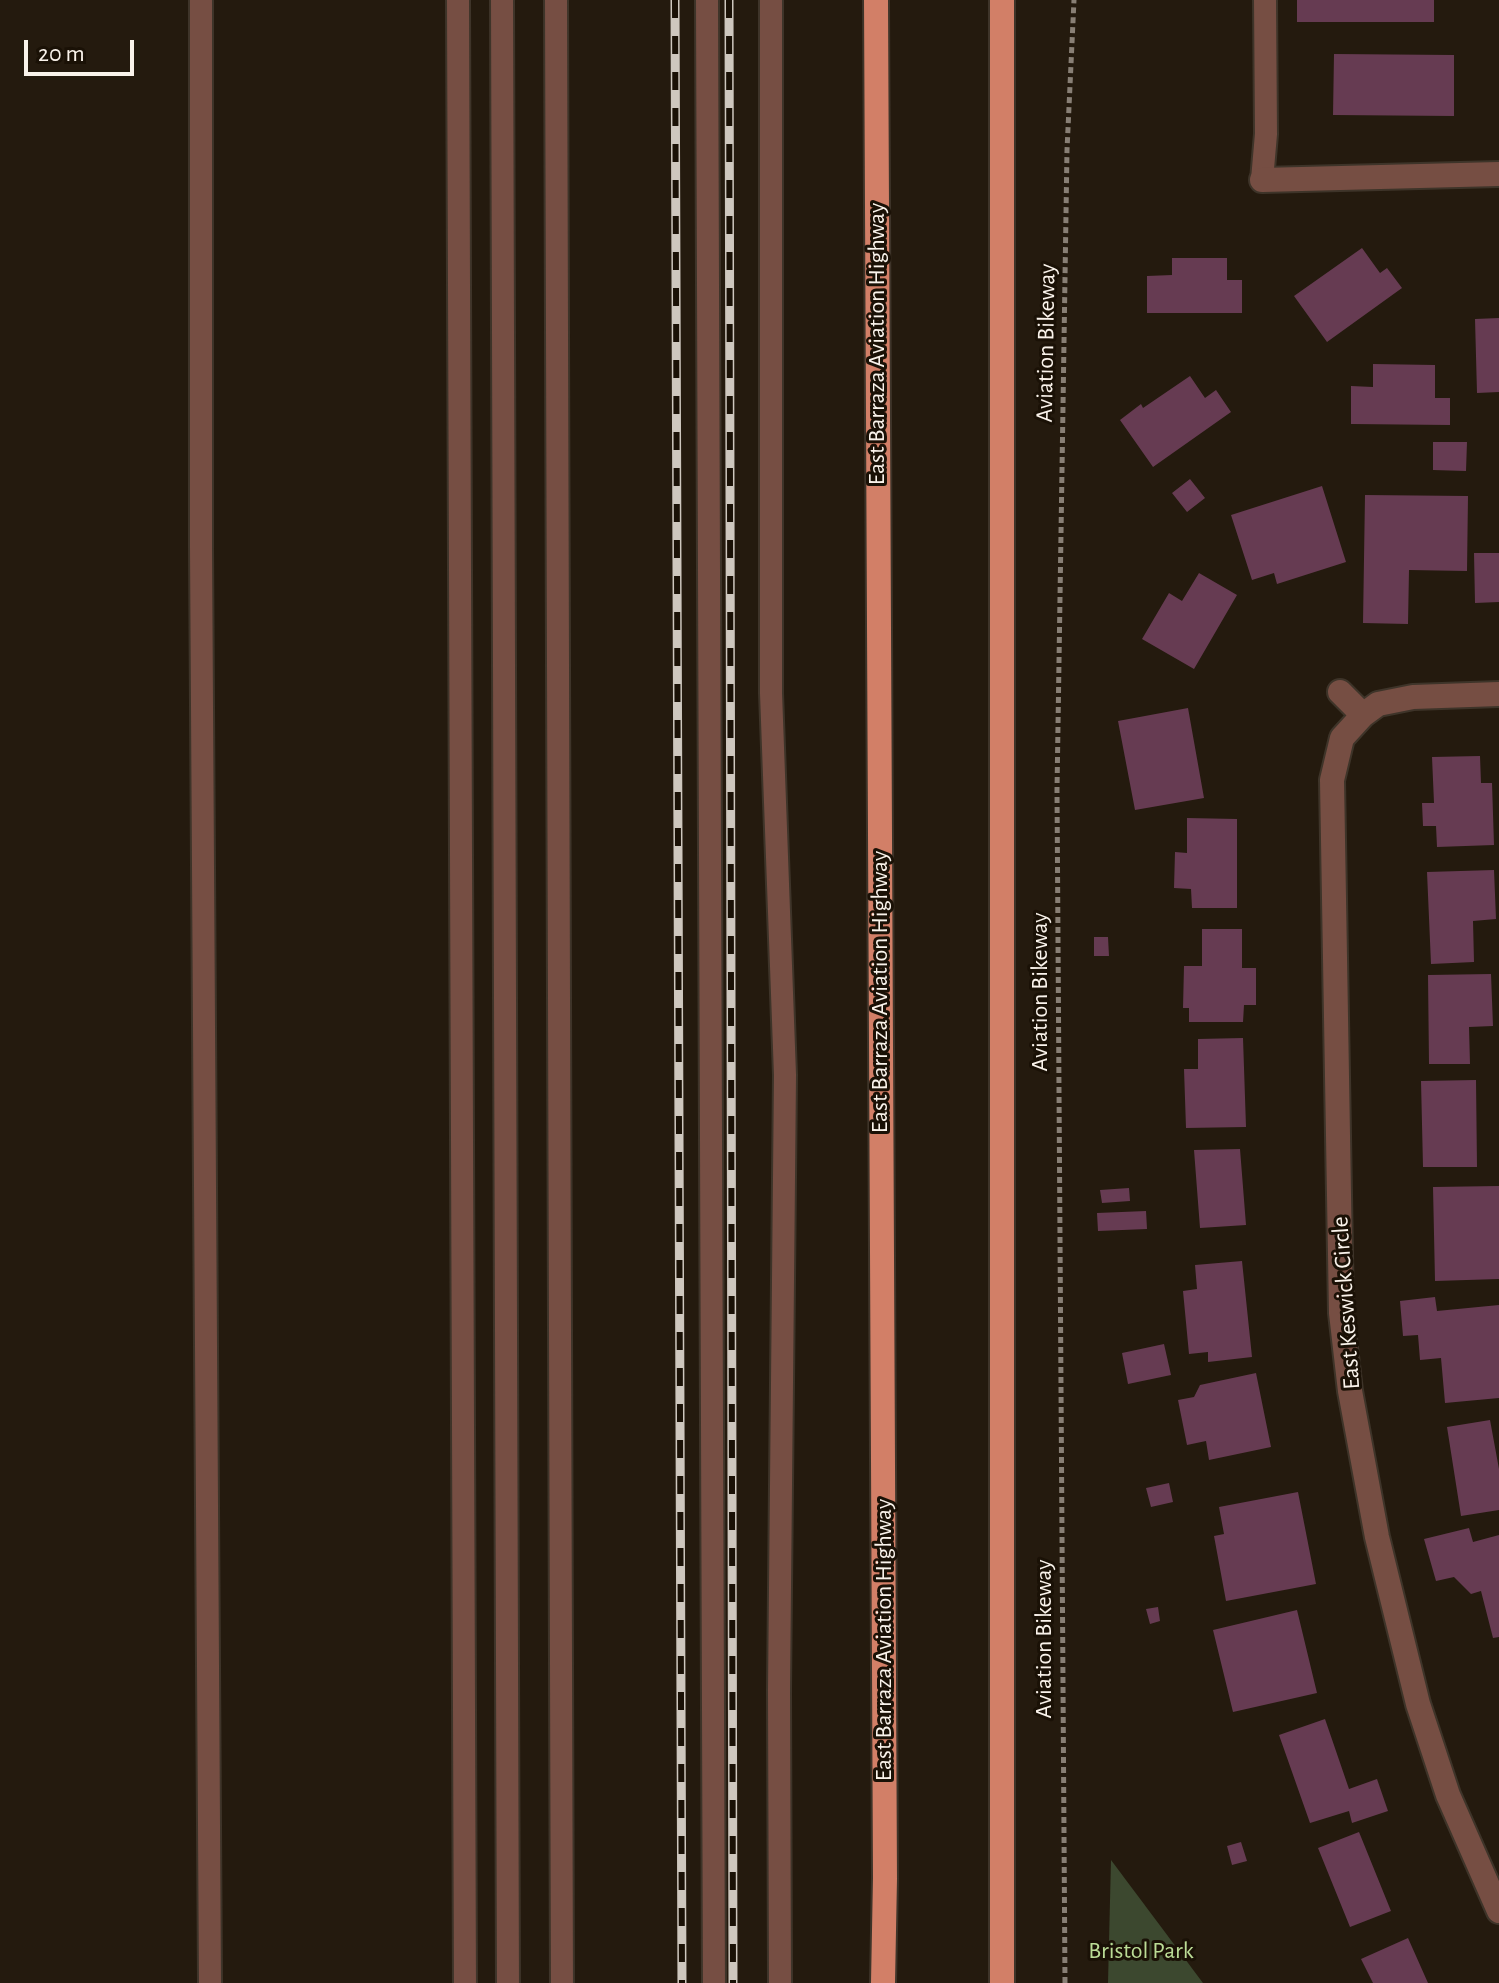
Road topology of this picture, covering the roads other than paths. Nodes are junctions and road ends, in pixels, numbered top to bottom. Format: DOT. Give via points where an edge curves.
graph roads {
  1 [pos="201,0"];
  2 [pos="458,0"];
  3 [pos="502,0"];
  4 [pos="556,0"];
  5 [pos="707,0"];
  6 [pos="771,0"];
  7 [pos="876,0"];
  8 [pos="1002,0"];
  9 [pos="1265,0"];
  10 [pos="1499,174"];
  11 [pos="1262,180"];
  12 [pos="1340,692"];
  13 [pos="1499,694"];
  14 [pos="1363,715"];
  15 [pos="1499,1911"];
  16 [pos="210,1983"];
  17 [pos="465,1983"];
  18 [pos="508,1983"];
  19 [pos="562,1983"];
  20 [pos="714,1983"];
  21 [pos="780,1983"];
  22 [pos="883,1983"];
  23 [pos="1002,1983"];
  1 -- 16 [label="lane"];
  2 -- 17 [label="lane"];
  3 -- 18 [label="lane"];
  4 -- 19 [label="lane"];
  5 -- 20 [label="lane"];
  6 -- 21 [label="lane" via="771,693 785,1075"];
  7 -- 22 [label="main road, East Barraza Aviation Highway"];
  8 -- 23 [label="main road"];
  9 -- 11 [label="lane"];
  10 -- 11 [label="street"];
  12 -- 14 [label="street"];
  13 -- 14 [label="street" via="1413,697 1378,704"];
  14 -- 15 [label="street, East Keswick Circle" via="1342,738 1332,780 1341,1297 1350,1391 1377,1537 1418,1704 1448,1795"];
}
